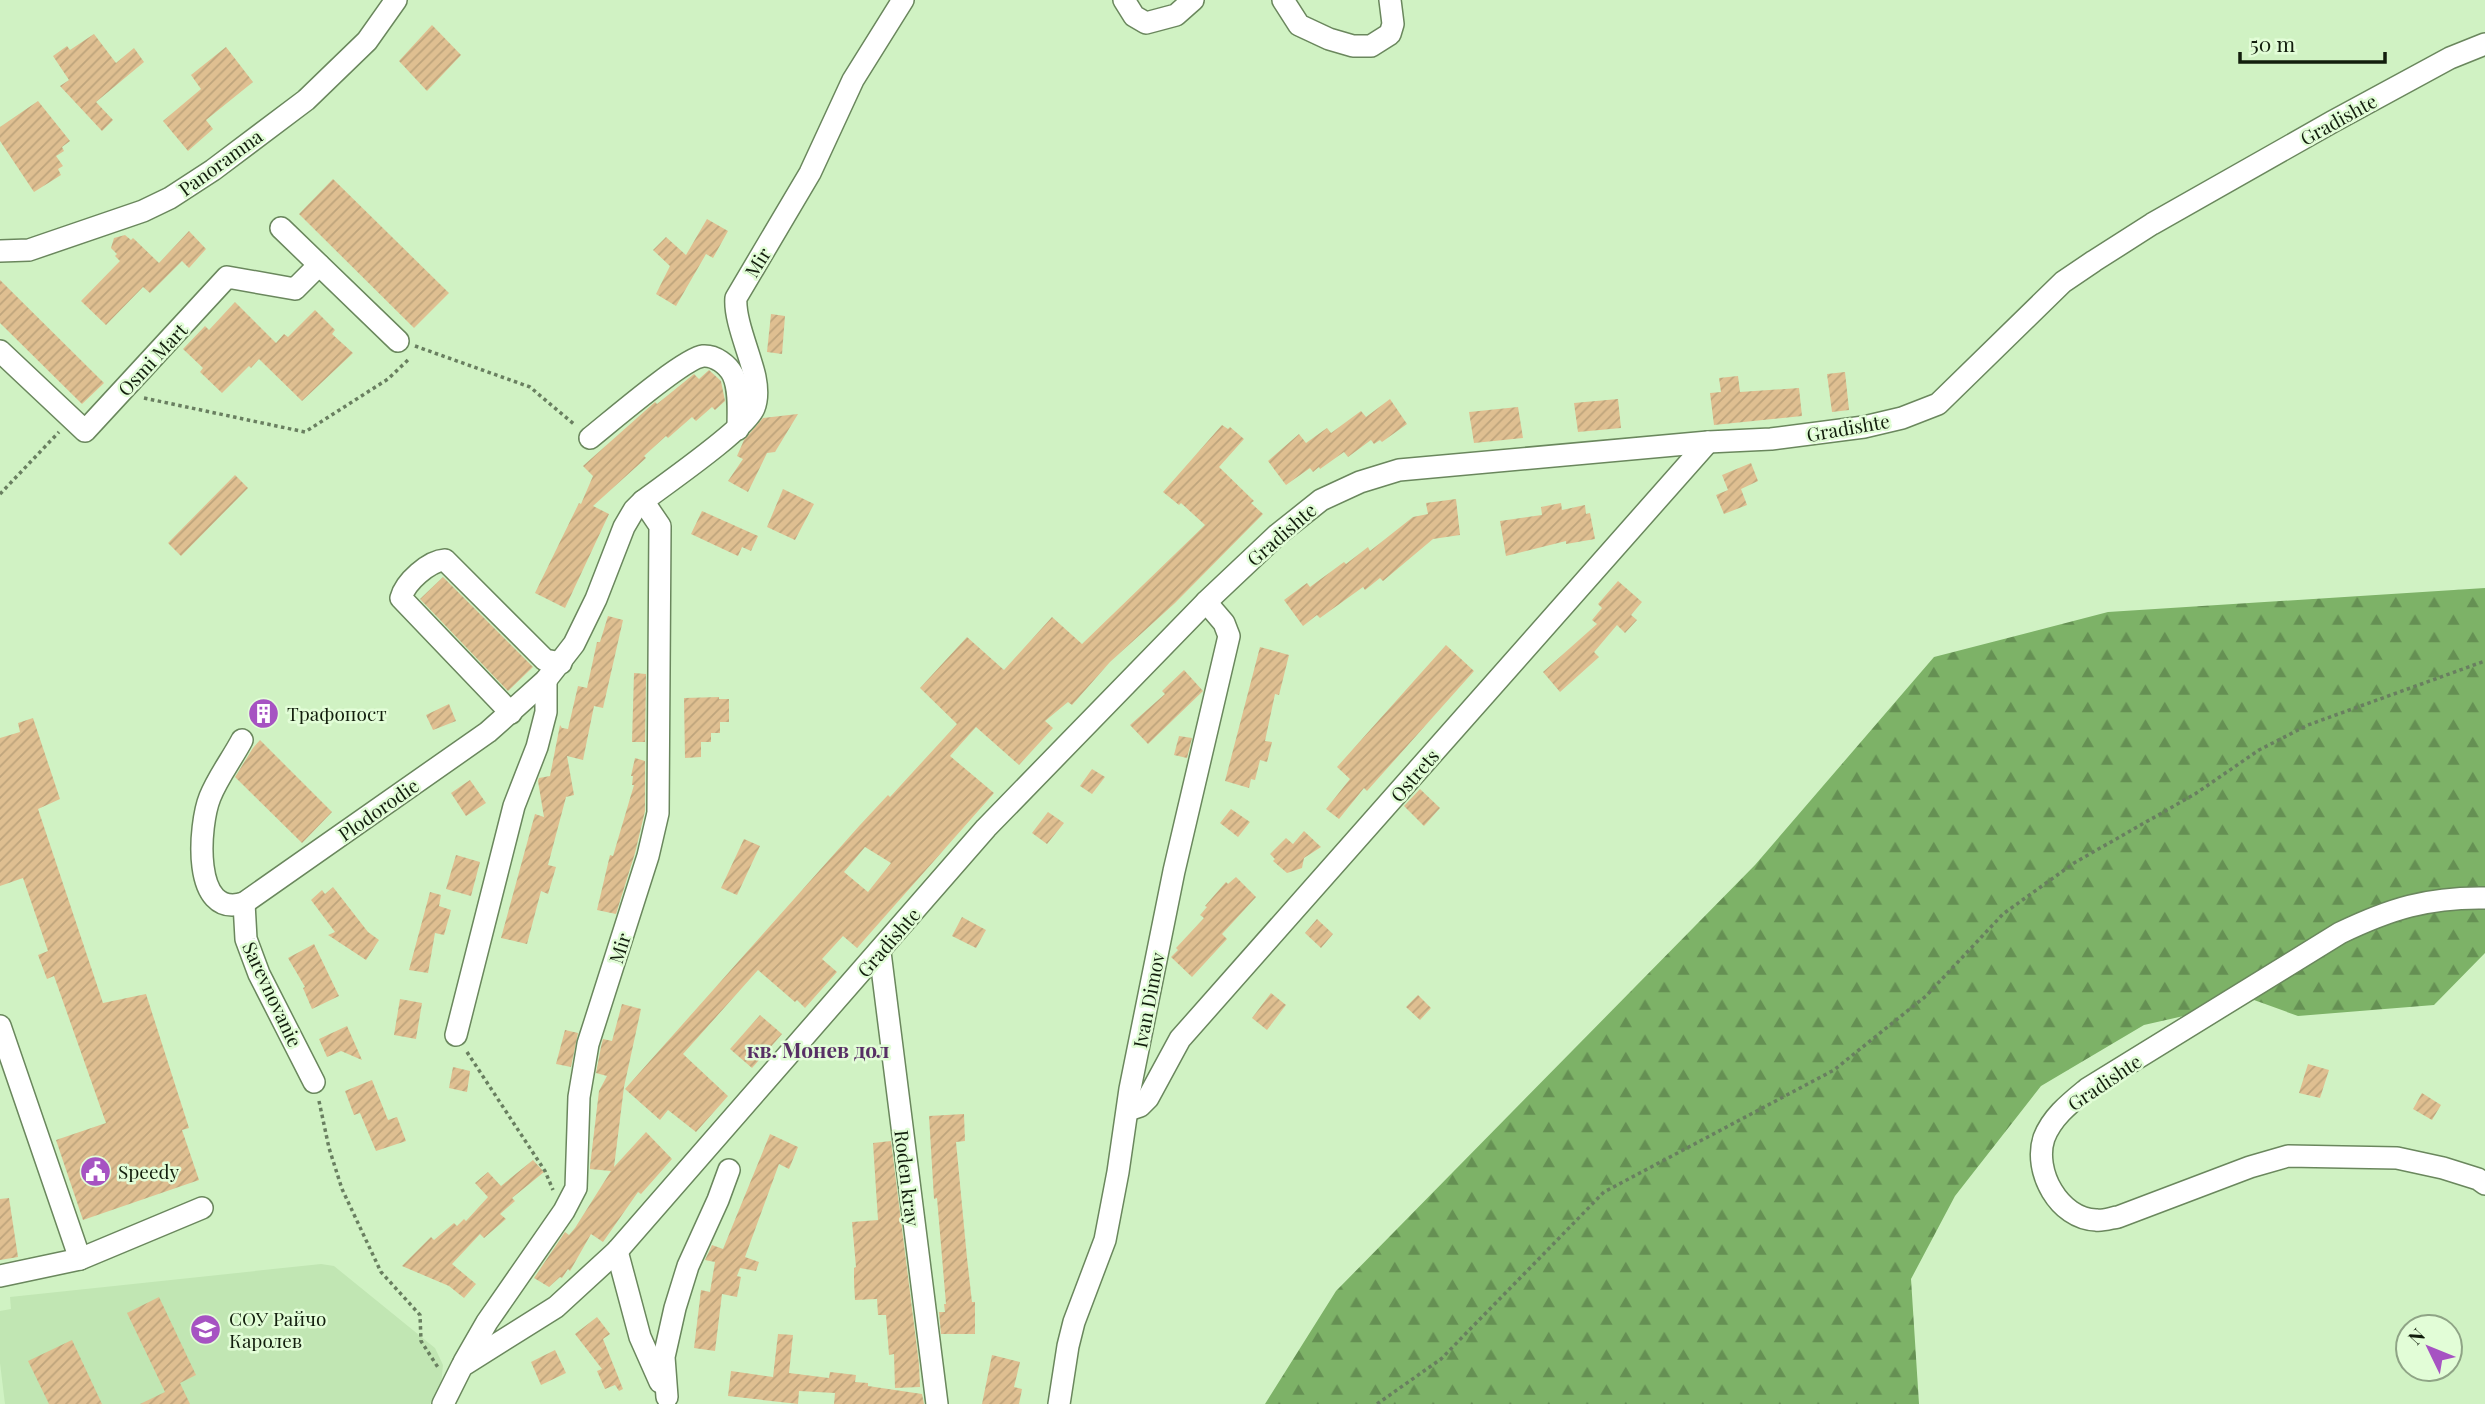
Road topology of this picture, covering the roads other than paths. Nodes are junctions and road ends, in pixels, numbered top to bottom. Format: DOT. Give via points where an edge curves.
graph roads {
  1 [pos="396,0"];
  2 [pos="904,0"];
  3 [pos="1124,0"];
  4 [pos="1193,0"];
  5 [pos="1283,0"];
  6 [pos="1390,0"];
  7 [pos="2485,44"];
  8 [pos="281,228"];
  9 [pos="0,251"];
  10 [pos="319,265"];
  11 [pos="398,341"];
  12 [pos="0,351"];
  13 [pos="738,429"];
  14 [pos="590,438"];
  15 [pos="1708,443"];
  16 [pos="643,501"];
  17 [pos="1206,602"];
  18 [pos="561,663"];
  19 [pos="546,680"];
  20 [pos="511,713"];
  21 [pos="243,740"];
  22 [pos="2485,898"];
  23 [pos="244,903"];
  24 [pos="880,952"];
  25 [pos="0,1026"];
  26 [pos="456,1035"];
  27 [pos="314,1082"];
  28 [pos="1128,1110"];
  29 [pos="729,1170"];
  30 [pos="2485,1184"];
  31 [pos="202,1208"];
  32 [pos="617,1251"];
  33 [pos="80,1259"];
  34 [pos="0,1276"];
  35 [pos="462,1366"];
  36 [pos="445,1400"];
  37 [pos="668,1400"];
  38 [pos="937,1404"];
  39 [pos="1059,1404"];
  1 -- 9 [label="street, Panoramna" via="368,41 306,100 170,198 29,250"];
  2 -- 13 [label="street, Mir" via="853,80 810,173 736,298 757,388 754,410"];
  3 -- 4 [label="street" via="1134,16 1146,23 1176,15"];
  5 -- 6 [label="street" via="1299,25 1353,46 1371,46 1390,34"];
  7 -- 15 [label="street, Gradishte" via="2332,122 2094,261 2063,282 1938,404 1864,427"];
  8 -- 10 [label="street"];
  10 -- 11 [label="street"];
  10 -- 12 [label="street, Osmi Mart" via="295,289 227,277 85,430"];
  13 -- 14 [label="street" via="733,375 718,359 701,356 670,374"];
  13 -- 16 [label="street, Mir"];
  15 -- 17 [label="street, Gradishte" via="1399,470 1360,482 1312,507"];
  15 -- 28 [label="street, Ostrets" via="1180,1039 1149,1098"];
  16 -- 18 [label="street, Mir" via="624,527 596,599"];
  16 -- 35 [label="street, Mir" via="660,526 658,813 588,1044 579,1097 576,1188"];
  17 -- 24 [label="street, Gradishte" via="986,828"];
  17 -- 28 [label="street, Ivan Dimov" via="1229,636 1174,871"];
  18 -- 19 [label="street, Mir"];
  18 -- 20 [label="street" via="545,660 445,560 436,560 403,589 401,598"];
  19 -- 20 [label="street, Mir"];
  19 -- 26 [label="street" via="546,712 514,806"];
  20 -- 23 [label="street, Plodorodie"];
  21 -- 23 [label="street" via="210,798 201,847 204,876 215,897 227,904"];
  22 -- 30 [label="street, Gradishte" via="2418,903 2340,933 2087,1089 2059,1113 2044,1139 2042,1161 2046,1184 2061,1201 2074,1214 2095,1220 2118,1217 2288,1156 2397,1158"];
  23 -- 27 [label="street, Sarevnovanie" via="246,939 259,974"];
  24 -- 32 [label="street, Gradishte"];
  24 -- 38 [label="street, Roden kray"];
  25 -- 33 [label="street"];
  28 -- 39 [label="street, Ivan Dimov" via="1105,1240 1074,1322"];
  29 -- 37 [label="street" via="675,1308 664,1357"];
  31 -- 33 [label="street"];
  32 -- 35 [label="street, Gradishte" via="555,1307"];
  32 -- 37 [label="street" via="640,1337"];
  33 -- 34 [label="street"];
  35 -- 36 [label="street"];
}
